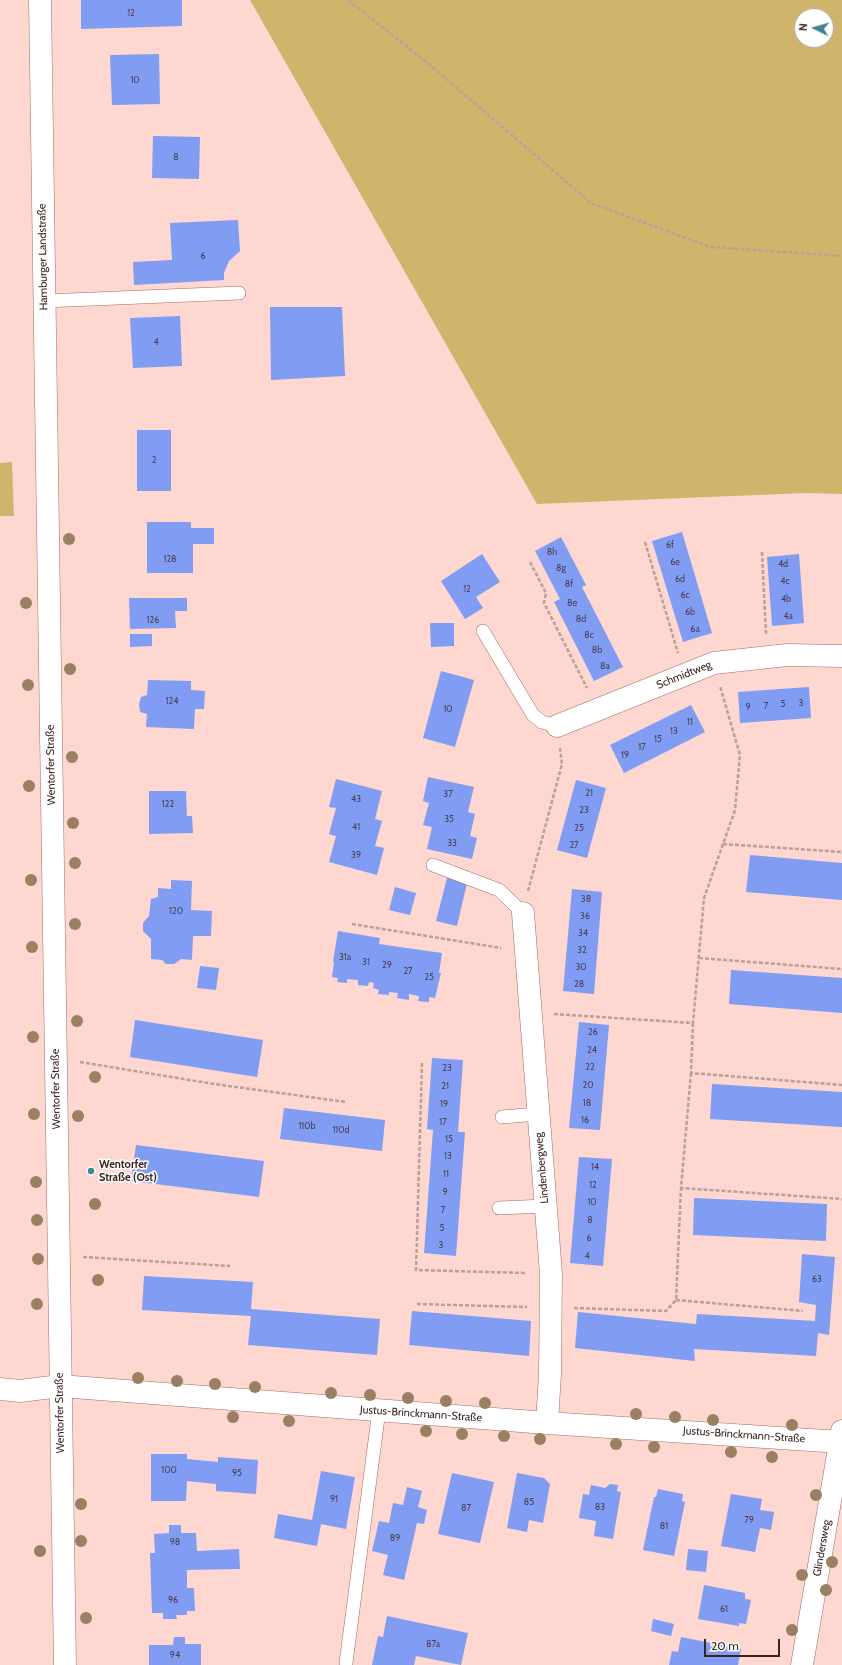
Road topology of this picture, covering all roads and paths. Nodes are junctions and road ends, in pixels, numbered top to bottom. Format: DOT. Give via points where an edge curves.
graph roads {
  1 [pos="40,0"];
  2 [pos="348,0"];
  3 [pos="842,256"];
  4 [pos="238,293"];
  5 [pos="44,300"];
  6 [pos="47,513"];
  7 [pos="645,542"];
  8 [pos="762,552"];
  9 [pos="530,562"];
  10 [pos="482,631"];
  11 [pos="842,656"];
  12 [pos="767,657"];
  13 [pos="714,663"];
  14 [pos="685,674"];
  15 [pos="598,710"];
  16 [pos="557,726"];
  17 [pos="723,844"];
  18 [pos="842,852"];
  19 [pos="433,865"];
  20 [pos="522,912"];
  21 [pos="352,924"];
  22 [pos="526,952"];
  23 [pos="699,958"];
  24 [pos="842,969"];
  25 [pos="530,1012"];
  26 [pos="693,1023"];
  27 [pos="55,1058"];
  28 [pos="422,1063"];
  29 [pos="690,1073"];
  30 [pos="842,1084"];
  31 [pos="346,1102"];
  32 [pos="538,1114"];
  33 [pos="502,1117"];
  34 [pos="681,1188"];
  35 [pos="842,1199"];
  36 [pos="545,1206"];
  37 [pos="499,1208"];
  38 [pos="59,1256"];
  39 [pos="230,1266"];
  40 [pos="551,1274"];
  41 [pos="676,1300"];
  42 [pos="417,1304"];
  43 [pos="550,1308"];
  44 [pos="803,1311"];
  45 [pos="60,1386"];
  46 [pos="0,1390"];
  47 [pos="379,1410"];
  48 [pos="547,1423"];
  49 [pos="841,1438"];
  50 [pos="346,1662"];
  51 [pos="65,1665"];
  52 [pos="802,1665"];
  1 -- 5 [label="street, Hamburger Landstraße"];
  2 -- 3 [label="path" via="436,70 591,203 710,248"];
  4 -- 5 [label="lane"];
  5 -- 6 [label="street, Hamburger Landstraße"];
  6 -- 27 [label="street, Wentorfer Straße"];
  7 -- 14 [label="path"];
  8 -- 12 [label="path"];
  9 -- 15 [label="path" via="546,593 544,603"];
  10 -- 16 [label="lane" via="534,715 549,725"];
  11 -- 12 [label="street, Schmidtweg"];
  12 -- 13 [label="street, Schmidtweg"];
  13 -- 14 [label="street, Schmidtweg"];
  13 -- 17 [label="path" via="740,755 735,810"];
  14 -- 15 [label="street, Schmidtweg"];
  15 -- 16 [label="street, Schmidtweg"];
  16 -- 20 [label="path" via="562,764"];
  17 -- 18 [label="path"];
  17 -- 23 [label="path" via="704,898"];
  19 -- 20 [label="lane" via="498,890"];
  20 -- 22 [label="street, Lindenbergweg"];
  21 -- 22 [label="path"];
  22 -- 25 [label="street, Lindenbergweg"];
  23 -- 24 [label="path"];
  23 -- 26 [label="path"];
  25 -- 26 [label="path"];
  25 -- 32 [label="street, Lindenbergweg"];
  26 -- 29 [label="path"];
  27 -- 31 [label="path"];
  27 -- 38 [label="street, Wentorfer Straße"];
  28 -- 40 [label="path" via="416,1270"];
  29 -- 30 [label="path"];
  29 -- 34 [label="path"];
  32 -- 33 [label="lane"];
  32 -- 36 [label="street, Lindenbergweg"];
  34 -- 35 [label="path"];
  34 -- 41 [label="path"];
  36 -- 37 [label="lane"];
  36 -- 40 [label="street, Lindenbergweg"];
  38 -- 39 [label="path"];
  38 -- 45 [label="street, Wentorfer Straße"];
  40 -- 43 [label="street, Lindenbergweg"];
  41 -- 43 [label="path" via="666,1311"];
  41 -- 44 [label="path"];
  42 -- 43 [label="path"];
  43 -- 48 [label="street, Lindenbergweg"];
  45 -- 46 [label="street, Justus-Brinckmann-Straße" via="20,1391"];
  45 -- 47 [label="street, Justus-Brinckmann-Straße"];
  45 -- 51 [label="street, Wentorfer Straße"];
  47 -- 48 [label="street, Justus-Brinckmann-Straße"];
  47 -- 50 [label="lane"];
  48 -- 49 [label="street, Justus-Brinckmann-Straße"];
  49 -- 52 [label="street, Glindersweg"];
}
